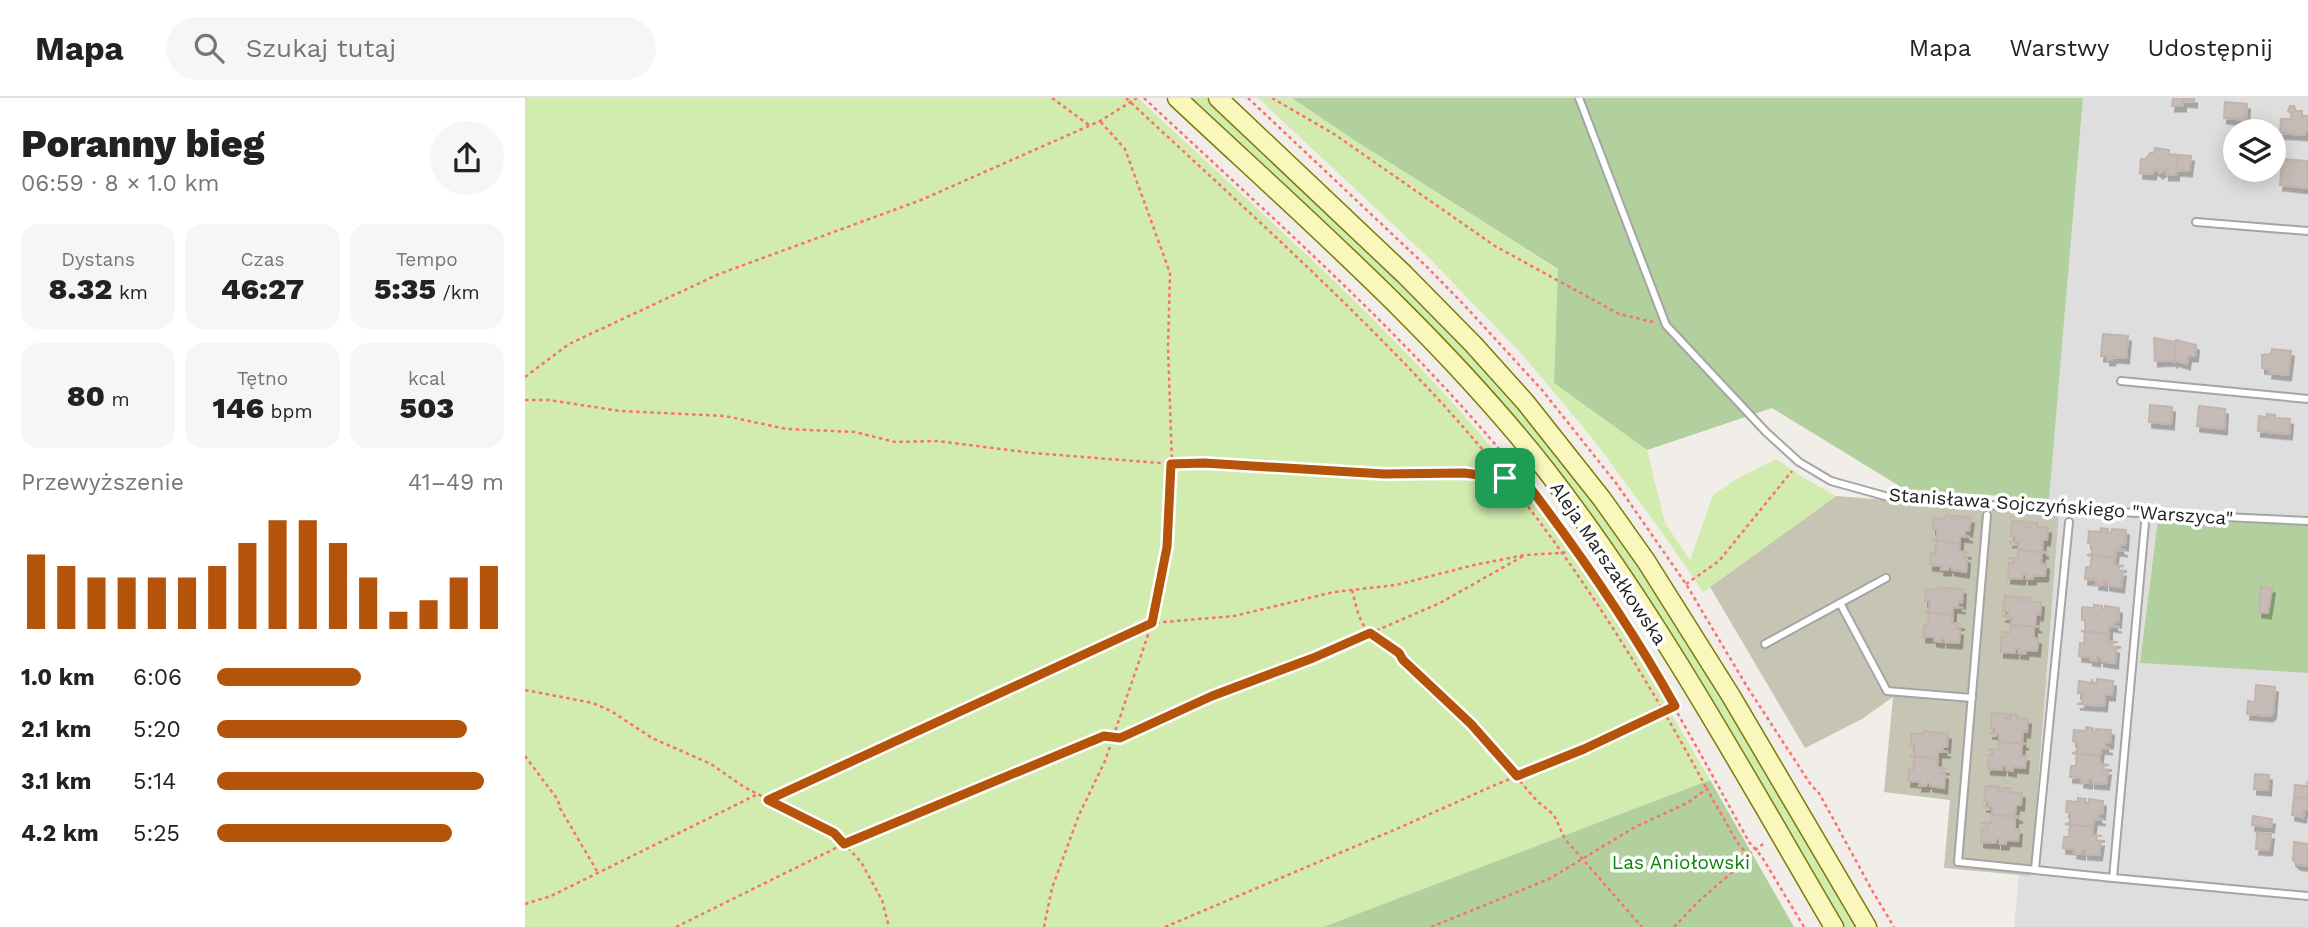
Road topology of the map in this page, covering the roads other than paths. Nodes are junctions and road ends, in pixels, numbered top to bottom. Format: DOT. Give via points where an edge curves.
graph roads {
  1 [pos="1177,98"];
  2 [pos="1217,98"];
  3 [pos="1579,98"];
  4 [pos="2196,222"];
  5 [pos="2308,232"];
  6 [pos="2121,381"];
  7 [pos="2308,399"];
  8 [pos="1987,515"];
  9 [pos="2308,521"];
  10 [pos="2069,522"];
  11 [pos="2145,523"];
  12 [pos="1886,578"];
  13 [pos="1840,603"];
  14 [pos="1765,644"];
  15 [pos="1972,698"];
  16 [pos="2035,869"];
  17 [pos="2113,878"];
  18 [pos="2308,896"];
  19 [pos="1834,927"];
  20 [pos="1867,927"];
  1 -- 19 [label="main road, Aleja Marszałkowska" via="1394,302 1544,468 1623,576"];
  2 -- 20 [label="main road, Aleja Marszałkowska" via="1473,344 1602,499 1731,696"];
  3 -- 9 [label="lane, Stanisława Sojczyńskiego \"Warszyca\"" via="1666,325 1799,463 1831,481 1892,498"];
  4 -- 5 [label="lane"];
  6 -- 7 [label="lane"];
  8 -- 15 [label="lane"];
  10 -- 16 [label="lane"];
  11 -- 17 [label="lane"];
  12 -- 13 [label="lane"];
  13 -- 14 [label="lane"];
  13 -- 15 [label="lane" via="1887,691"];
  15 -- 16 [label="lane" via="1958,862"];
  16 -- 17 [label="lane"];
  17 -- 18 [label="lane"];
}
